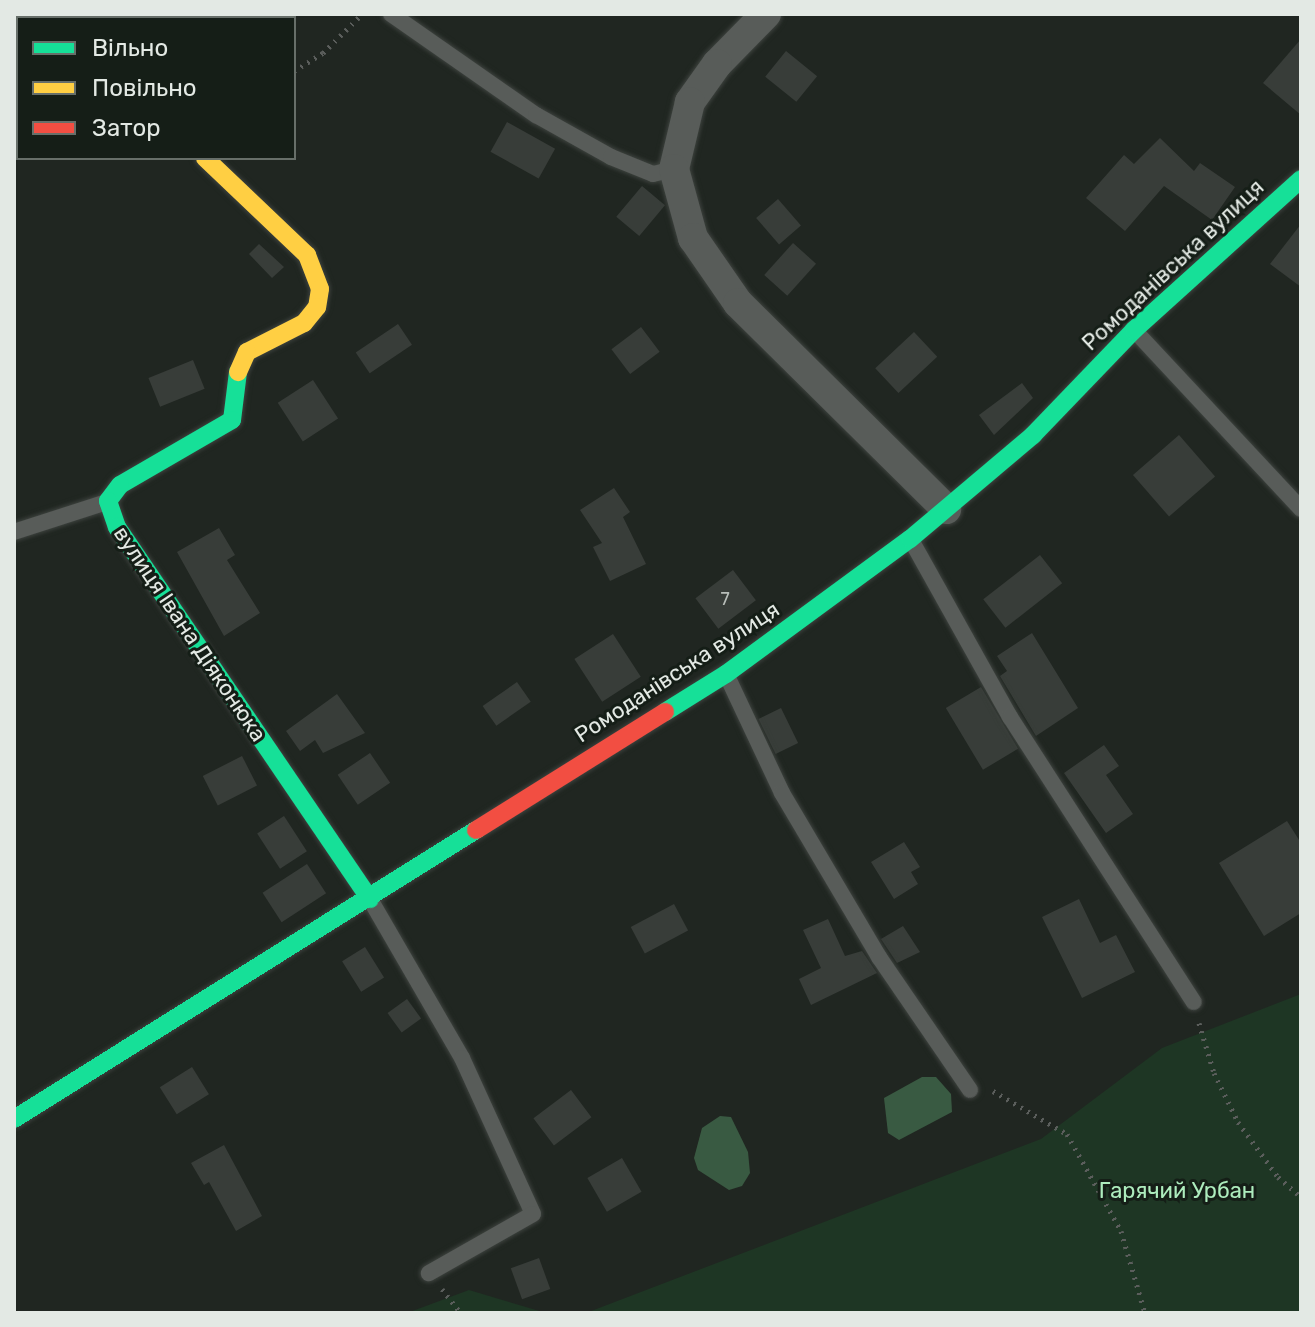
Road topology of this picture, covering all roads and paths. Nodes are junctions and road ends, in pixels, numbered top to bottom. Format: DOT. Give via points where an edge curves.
graph roads {
  1 [pos="362,14"];
  2 [pos="391,14"];
  3 [pos="766,14"];
  4 [pos="296,70"];
  5 [pos="207,160"];
  6 [pos="674,169"];
  7 [pos="1301,179"];
  8 [pos="1134,330"];
  9 [pos="108,501"];
  10 [pos="946,509"];
  11 [pos="1301,509"];
  12 [pos="14,532"];
  13 [pos="910,539"];
  14 [pos="726,674"];
  15 [pos="370,899"];
  16 [pos="1194,1002"];
  17 [pos="970,1090"];
  18 [pos="14,1119"];
  19 [pos="1301,1197"];
  20 [pos="429,1273"];
  21 [pos="1145,1313"];
  1 -- 4 [label="path" via="323,53"];
  2 -- 6 [label="lane" via="523,107 586,143 653,174"];
  3 -- 6 [label="street" via="717,64 690,102"];
  5 -- 9 [label="street, вулиця Івана Діяконюка" via="307,255 320,289 317,307 304,323 247,352 239,365 232,420 120,485"];
  6 -- 10 [label="street" via="693,238 738,303"];
  7 -- 8 [label="street, Ромоданівська вулиця"];
  8 -- 10 [label="street, Ромоданівська вулиця" via="1033,435"];
  8 -- 11 [label="lane"];
  9 -- 12 [label="lane"];
  9 -- 15 [label="street, вулиця Івана Діяконюка" via="117,527"];
  10 -- 13 [label="street, Ромоданівська вулиця"];
  13 -- 14 [label="street, Ромоданівська вулиця"];
  13 -- 16 [label="lane" via="1010,717"];
  14 -- 15 [label="street, Ромоданівська вулиця"];
  14 -- 17 [label="lane" via="782,793 879,957"];
  15 -- 18 [label="street, Ромоданівська вулиця"];
  15 -- 20 [label="lane" via="462,1058 533,1214"];
  16 -- 19 [label="path" via="1214,1073 1238,1122 1278,1177"];
  17 -- 21 [label="path" via="997,1091 1067,1134 1121,1231"];
}
